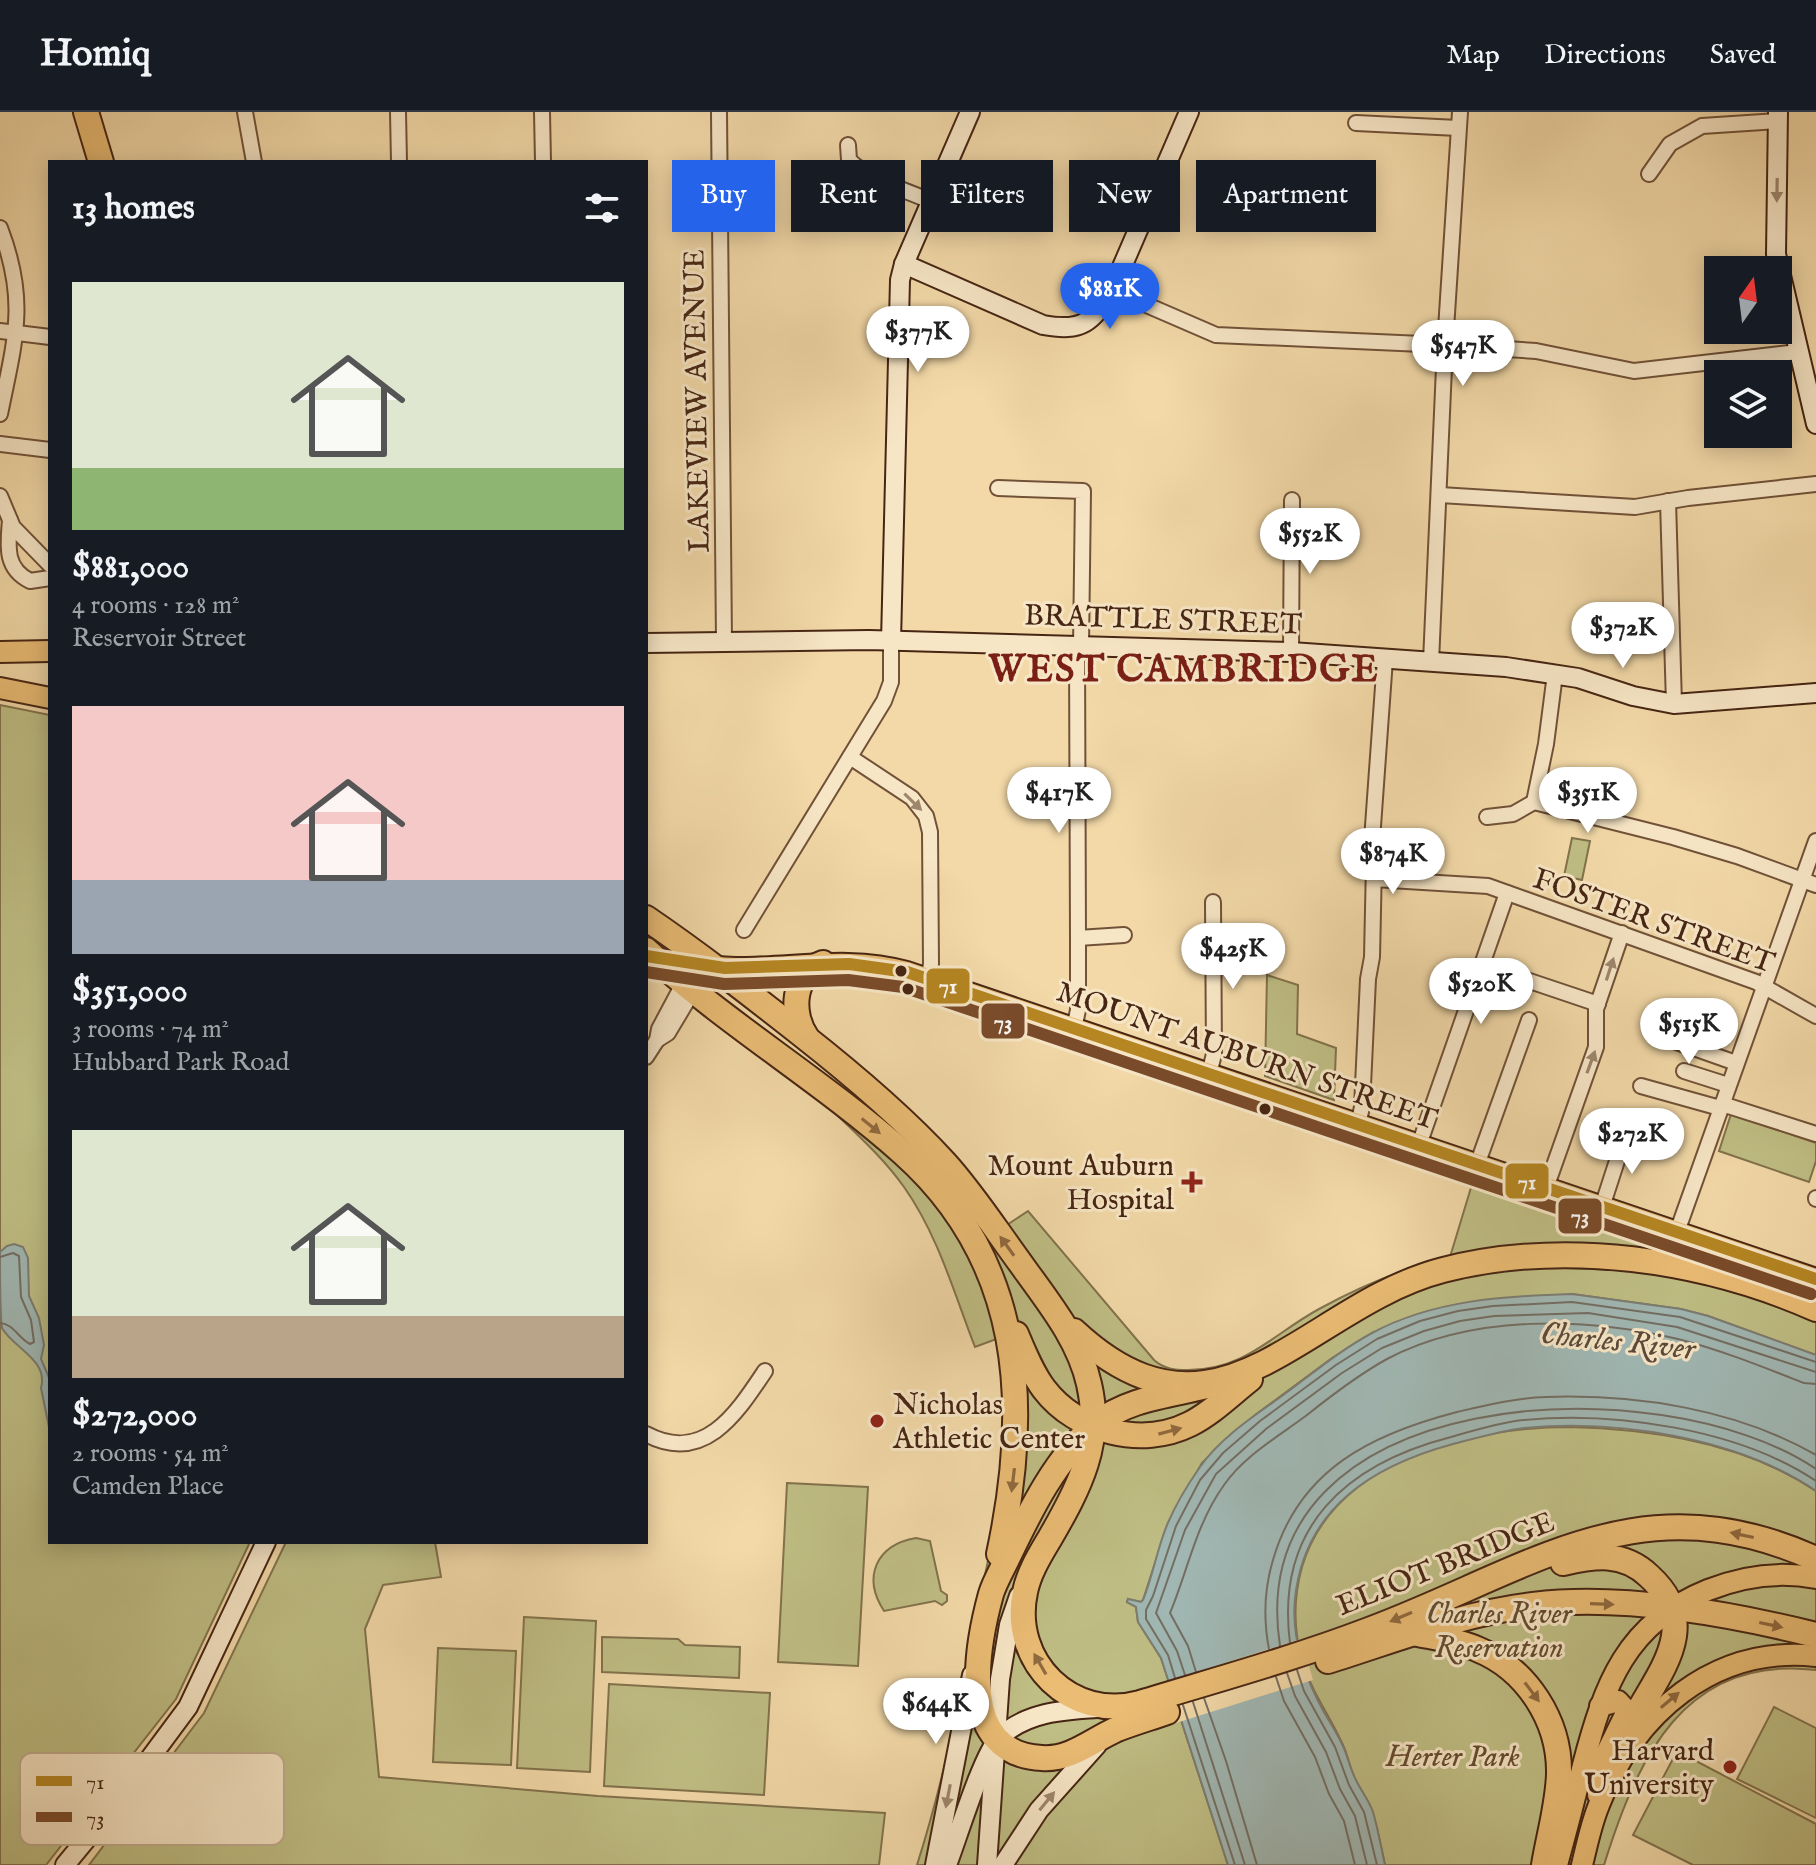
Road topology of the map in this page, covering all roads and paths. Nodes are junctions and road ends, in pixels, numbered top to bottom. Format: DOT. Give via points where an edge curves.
graph roads {
  1 [pos="86,112"];
  2 [pos="245,112"];
  3 [pos="398,112"];
  4 [pos="542,112"];
  5 [pos="719,112"];
  6 [pos="970,112"];
  7 [pos="1189,112"];
  8 [pos="1460,112"];
  9 [pos="1778,116"];
  10 [pos="1356,123"];
  11 [pos="1458,128"];
  12 [pos="848,145"];
  13 [pos="100,160"];
  14 [pos="254,160"];
  15 [pos="399,160"];
  16 [pos="543,160"];
  17 [pos="948,160"];
  18 [pos="1649,174"];
  19 [pos="921,197"];
  20 [pos="921,223"];
  21 [pos="0,228"];
  22 [pos="904,264"];
  23 [pos="1112,290"];
  24 [pos="8,332"];
  25 [pos="48,337"];
  26 [pos="1445,345"];
  27 [pos="1798,352"];
  28 [pos="0,414"];
  29 [pos="1816,424"];
  30 [pos="0,444"];
  31 [pos="48,450"];
  32 [pos="1816,484"];
  33 [pos="998,488"];
  34 [pos="1440,495"];
  35 [pos="0,496"];
  36 [pos="1292,500"];
  37 [pos="1668,501"];
  38 [pos="10,520"];
  39 [pos="48,563"];
  40 [pos="48,578"];
  41 [pos="891,641"];
  42 [pos="724,642"];
  43 [pos="648,643"];
  44 [pos="1079,647"];
  45 [pos="48,651"];
  46 [pos="1291,652"];
  47 [pos="3,654"];
  48 [pos="1385,659"];
  49 [pos="1431,662"];
  50 [pos="1555,674"];
  51 [pos="0,688"];
  52 [pos="1816,693"];
  53 [pos="48,698"];
  54 [pos="1674,704"];
  55 [pos="850,757"];
  56 [pos="1534,802"];
  57 [pos="1487,817"];
  58 [pos="1816,841"];
  59 [pos="1374,879"];
  60 [pos="1809,883"];
  61 [pos="1507,893"];
  62 [pos="1213,902"];
  63 [pos="648,919"];
  64 [pos="744,930"];
  65 [pos="1622,933"];
  66 [pos="1124,935"];
  67 [pos="1078,938"];
  68 [pos="649,955"];
  69 [pos="823,963"];
  70 [pos="1482,965"];
  71 [pos="716,967"];
  72 [pos="928,979"];
  73 [pos="1765,986"];
  74 [pos="688,988"];
  75 [pos="1598,1004"];
  76 [pos="1816,1016"];
  77 [pos="1529,1020"];
  78 [pos="1074,1029"];
  79 [pos="1654,1034"];
  80 [pos="809,1040"];
  81 [pos="648,1054"];
  82 [pos="1736,1063"];
  83 [pos="1684,1071"];
  84 [pos="1209,1074"];
  85 [pos="1728,1085"];
  86 [pos="1641,1086"];
  87 [pos="1721,1106"];
  88 [pos="1358,1125"];
  89 [pos="1626,1133"];
  90 [pos="1816,1134"];
  91 [pos="1419,1145"];
  92 [pos="939,1157"];
  93 [pos="1477,1165"];
  94 [pos="1546,1188"];
  95 [pos="1602,1207"];
  96 [pos="1677,1232"];
  97 [pos="1816,1279"];
  98 [pos="996,1292"];
  99 [pos="1053,1309"];
  100 [pos="1816,1309"];
  101 [pos="1277,1356"];
  102 [pos="765,1371"];
  103 [pos="1228,1380"];
  104 [pos="1094,1426"];
  105 [pos="648,1435"];
  106 [pos="265,1544"];
  107 [pos="1039,1558"];
  108 [pos="1816,1559"];
  109 [pos="1499,1575"];
  110 [pos="1816,1578"];
  111 [pos="992,1592"];
  112 [pos="1671,1609"];
  113 [pos="1416,1633"];
  114 [pos="1816,1635"];
  115 [pos="983,1637"];
  116 [pos="1335,1650"];
  117 [pos="1816,1656"];
  118 [pos="1600,1706"];
  119 [pos="1101,1708"];
  120 [pos="1143,1711"];
  121 [pos="1107,1734"];
  122 [pos="997,1740"];
  123 [pos="154,1753"];
  124 [pos="1609,1782"];
  125 [pos="1597,1811"];
  126 [pos="82,1845"];
  127 [pos="65,1865"];
  128 [pos="935,1865"];
  129 [pos="947,1865"];
  130 [pos="987,1865"];
  131 [pos="1003,1865"];
  132 [pos="1544,1865"];
  133 [pos="1557,1865"];
  134 [pos="1582,1865"];
  1 -- 13 [label="highway"];
  2 -- 14 [label="street"];
  3 -- 15 [label="street"];
  4 -- 16 [label="street"];
  5 -- 42 [label="street, LAKEVIEW AVENUE"];
  6 -- 17 [label="main road"];
  7 -- 23 [label="main road"];
  8 -- 11 [label="street"];
  9 -- 18 [label="street" via="1702,126 1670,144"];
  9 -- 27 [label="main road, one-way" via="1776,254"];
  10 -- 11 [label="street"];
  11 -- 26 [label="street"];
  12 -- 19 [label="street" via="849,160 856,167"];
  20 -- 22 [label="main road"];
  21 -- 24 [label="street" via="17,287"];
  22 -- 23 [label="main road" via="1043,325 1067,329 1097,314"];
  22 -- 41 [label="main road"];
  23 -- 26 [label="street" via="1216,335"];
  24 -- 25 [label="street"];
  24 -- 28 [label="street"];
  26 -- 27 [label="street" via="1536,351 1634,371"];
  26 -- 34 [label="street"];
  27 -- 29 [label="main road"];
  30 -- 31 [label="street"];
  32 -- 37 [label="street"];
  33 -- 44 [label="street" via="1083,491"];
  34 -- 37 [label="street" via="1635,507"];
  34 -- 49 [label="street"];
  35 -- 38 [label="street"];
  36 -- 46 [label="street"];
  37 -- 54 [label="street"];
  38 -- 39 [label="street"];
  38 -- 40 [label="street" via="8,552 15,571 30,581"];
  41 -- 42 [label="main road, BRATTLE STREET"];
  41 -- 44 [label="main road, BRATTLE STREET"];
  41 -- 55 [label="street" via="889,692"];
  42 -- 43 [label="main road, BRATTLE STREET"];
  44 -- 46 [label="main road, BRATTLE STREET"];
  44 -- 67 [label="street"];
  45 -- 47 [label="main road"];
  46 -- 48 [label="main road, BRATTLE STREET"];
  48 -- 49 [label="main road, BRATTLE STREET"];
  48 -- 59 [label="street"];
  49 -- 50 [label="main road, BRATTLE STREET"];
  50 -- 54 [label="main road, BRATTLE STREET"];
  50 -- 56 [label="street"];
  51 -- 53 [label="main road"];
  52 -- 54 [label="main road, BRATTLE STREET"];
  55 -- 64 [label="street"];
  55 -- 72 [label="street, one-way" via="912,798 928,821"];
  56 -- 57 [label="street" via="1513,814"];
  56 -- 60 [label="street" via="1673,837"];
  58 -- 60 [label="street"];
  59 -- 61 [label="street, FOSTER STREET" via="1478,884"];
  59 -- 88 [label="street"];
  60 -- 73 [label="street"];
  61 -- 65 [label="street, FOSTER STREET"];
  61 -- 70 [label="street"];
  62 -- 84 [label="street" via="1214,1054"];
  63 -- 71 [label="highway"];
  65 -- 73 [label="street, FOSTER STREET"];
  75 -- 65 [label="street, one-way"];
  66 -- 67 [label="street"];
  67 -- 78 [label="street"];
  68 -- 71 [label="main road, MOUNT AUBURN STREET"];
  68 -- 74 [label="highway"];
  68 -- 92 [label="highway" via="716,988"];
  69 -- 71 [label="main road, MOUNT AUBURN STREET"];
  69 -- 72 [label="main road, MOUNT AUBURN STREET" via="875,965"];
  69 -- 80 [label="highway" via="806,973 796,1000 798,1023"];
  70 -- 75 [label="street"];
  70 -- 91 [label="street"];
  71 -- 80 [label="highway"];
  72 -- 78 [label="main road, MOUNT AUBURN STREET"];
  73 -- 76 [label="street, FOSTER STREET"];
  73 -- 82 [label="street"];
  74 -- 81 [label="street"];
  74 -- 98 [label="highway, one-way" via="867,1122 919,1168 973,1237"];
  94 -- 75 [label="street, one-way" via="1596,1047"];
  77 -- 93 [label="street"];
  78 -- 84 [label="main road, MOUNT AUBURN STREET"];
  79 -- 82 [label="street"];
  80 -- 92 [label="highway" via="876,1094"];
  82 -- 85 [label="street"];
  83 -- 85 [label="street"];
  84 -- 88 [label="main road, MOUNT AUBURN STREET"];
  85 -- 87 [label="street"];
  86 -- 87 [label="street"];
  87 -- 90 [label="street"];
  87 -- 96 [label="street"];
  88 -- 91 [label="main road, MOUNT AUBURN STREET"];
  89 -- 95 [label="street"];
  91 -- 93 [label="main road, MOUNT AUBURN STREET"];
  99 -- 92 [label="highway, one-way"];
  93 -- 94 [label="main road, MOUNT AUBURN STREET"];
  94 -- 95 [label="main road, MOUNT AUBURN STREET"];
  95 -- 96 [label="main road, MOUNT AUBURN STREET"];
  96 -- 97 [label="main road, MOUNT AUBURN STREET"];
  98 -- 104 [label="highway" via="1044,1390 1066,1412"];
  98 -- 111 [label="highway, one-way" via="1015,1384 1017,1428"];
  99 -- 103 [label="highway" via="1092,1348 1132,1373 1182,1384"];
  99 -- 104 [label="highway" via="1083,1364"];
  100 -- 101 [label="highway" via="1742,1282 1674,1266 1596,1257 1517,1258 1413,1279"];
  101 -- 103 [label="highway"];
  104 -- 101 [label="highway, one-way" via="1139,1436 1179,1429 1200,1419"];
  102 -- 105 [label="street" via="731,1418 707,1438 680,1443"];
  103 -- 104 [label="highway" via="1133,1404"];
  104 -- 107 [label="highway" via="1082,1479"];
  104 -- 111 [label="highway" via="1036,1502"];
  106 -- 123 [label="main road" via="188,1707"];
  119 -- 107 [label="highway, one-way" via="1058,1688 1032,1651 1023,1603"];
  107 -- 122 [label="main road" via="1009,1625"];
  108 -- 109 [label="highway, ELIOT BRIDGE, one-way" via="1742,1534 1663,1527 1594,1538"];
  109 -- 112 [label="highway" via="1590,1556 1611,1557 1647,1574"];
  109 -- 116 [label="highway, ELIOT BRIDGE, one-way"];
  110 -- 112 [label="main road" via="1739,1580"];
  111 -- 115 [label="highway"];
  113 -- 112 [label="highway, ELIOT BRIDGE, one-way" via="1541,1604"];
  112 -- 114 [label="highway, ELIOT BRIDGE, one-way"];
  112 -- 118 [label="main road" via="1628,1651"];
  112 -- 124 [label="highway" via="1671,1654 1628,1730"];
  113 -- 116 [label="highway, ELIOT BRIDGE"];
  113 -- 132 [label="highway, one-way" via="1496,1658 1542,1706 1559,1768"];
  115 -- 122 [label="highway" via="980,1704"];
  115 -- 128 [label="main road, one-way"];
  116 -- 120 [label="highway, ELIOT BRIDGE"];
  124 -- 117 [label="main road, one-way" via="1651,1718 1694,1683 1751,1659"];
  118 -- 125 [label="main road" via="1618,1701 1627,1711 1602,1762"];
  118 -- 133 [label="main road"];
  119 -- 120 [label="highway, ELIOT BRIDGE"];
  119 -- 122 [label="main road" via="1042,1714"];
  120 -- 121 [label="highway"];
  121 -- 122 [label="highway" via="1049,1758 1018,1754"];
  131 -- 121 [label="main road, one-way" via="1044,1804"];
  122 -- 129 [label="main road"];
  122 -- 130 [label="main road"];
  124 -- 125 [label="main road"];
  125 -- 134 [label="main road"];
  126 -- 127 [label="main road"];
}
